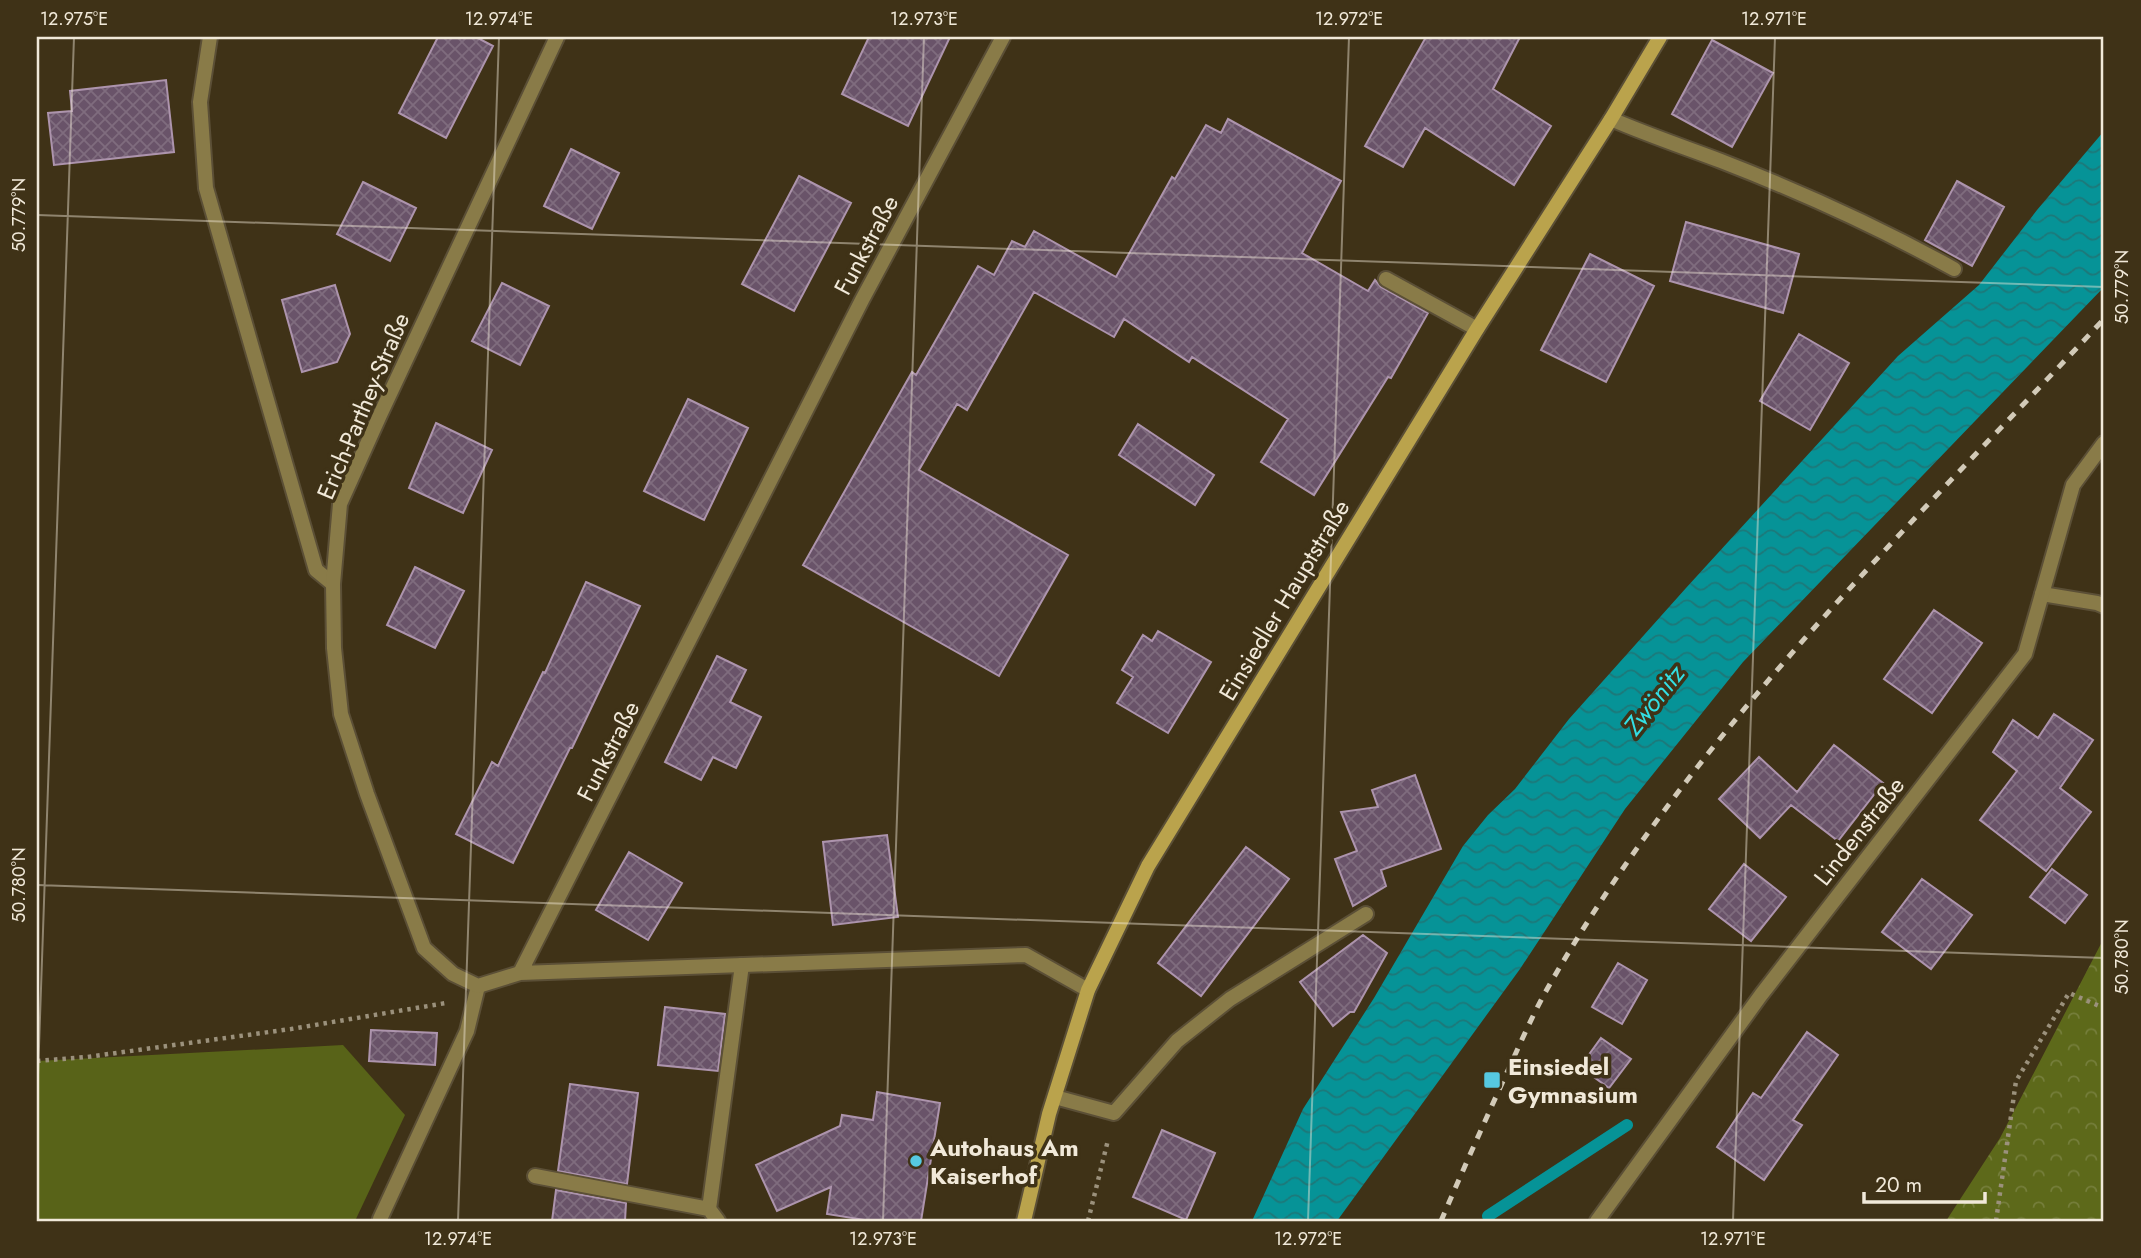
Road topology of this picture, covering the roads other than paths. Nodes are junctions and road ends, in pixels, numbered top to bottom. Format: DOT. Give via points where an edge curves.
graph roads {
  1 [pos="210,37"];
  2 [pos="557,37"];
  3 [pos="1003,37"];
  4 [pos="1660,37"];
  5 [pos="1611,119"];
  6 [pos="1954,269"];
  7 [pos="1386,279"];
  8 [pos="1477,330"];
  9 [pos="2104,443"];
  10 [pos="332,584"];
  11 [pos="2042,594"];
  12 [pos="2104,606"];
  13 [pos="1366,914"];
  14 [pos="742,965"];
  15 [pos="520,973"];
  16 [pos="478,986"];
  17 [pos="1088,990"];
  18 [pos="1055,1097"];
  19 [pos="536,1176"];
  20 [pos="709,1209"];
  21 [pos="380,1219"];
  22 [pos="718,1221"];
  23 [pos="1024,1221"];
  24 [pos="1597,1221"];
  1 -- 10 [label="street" via="200,103 206,188 316,570"];
  2 -- 10 [label="street, Erich-Parthey-Straße" via="340,504"];
  3 -- 15 [label="street, Funkstraße" via="862,300"];
  4 -- 5 [label="main road, Einsiedler Hauptstraße"];
  5 -- 6 [label="street" via="1796,192"];
  5 -- 8 [label="main road, Einsiedler Hauptstraße"];
  7 -- 8 [label="street"];
  8 -- 17 [label="main road, Einsiedler Hauptstraße" via="1148,866"];
  9 -- 11 [label="street, Lindenstraße" via="2073,485"];
  10 -- 16 [label="street, Erich-Parthey-Straße" via="341,714 367,794 424,948 453,974"];
  11 -- 12 [label="street"];
  11 -- 24 [label="street, Lindenstraße" via="2025,654 1761,995"];
  13 -- 18 [label="street" via="1230,999 1177,1041 1114,1113"];
  14 -- 15 [label="street"];
  14 -- 17 [label="street" via="1026,955"];
  14 -- 20 [label="street"];
  15 -- 16 [label="street"];
  16 -- 21 [label="street" via="467,1031"];
  17 -- 18 [label="main road, Einsiedler Hauptstraße"];
  18 -- 23 [label="main road, Einsiedler Hauptstraße"];
  19 -- 20 [label="street"];
  20 -- 22 [label="street"];
}
